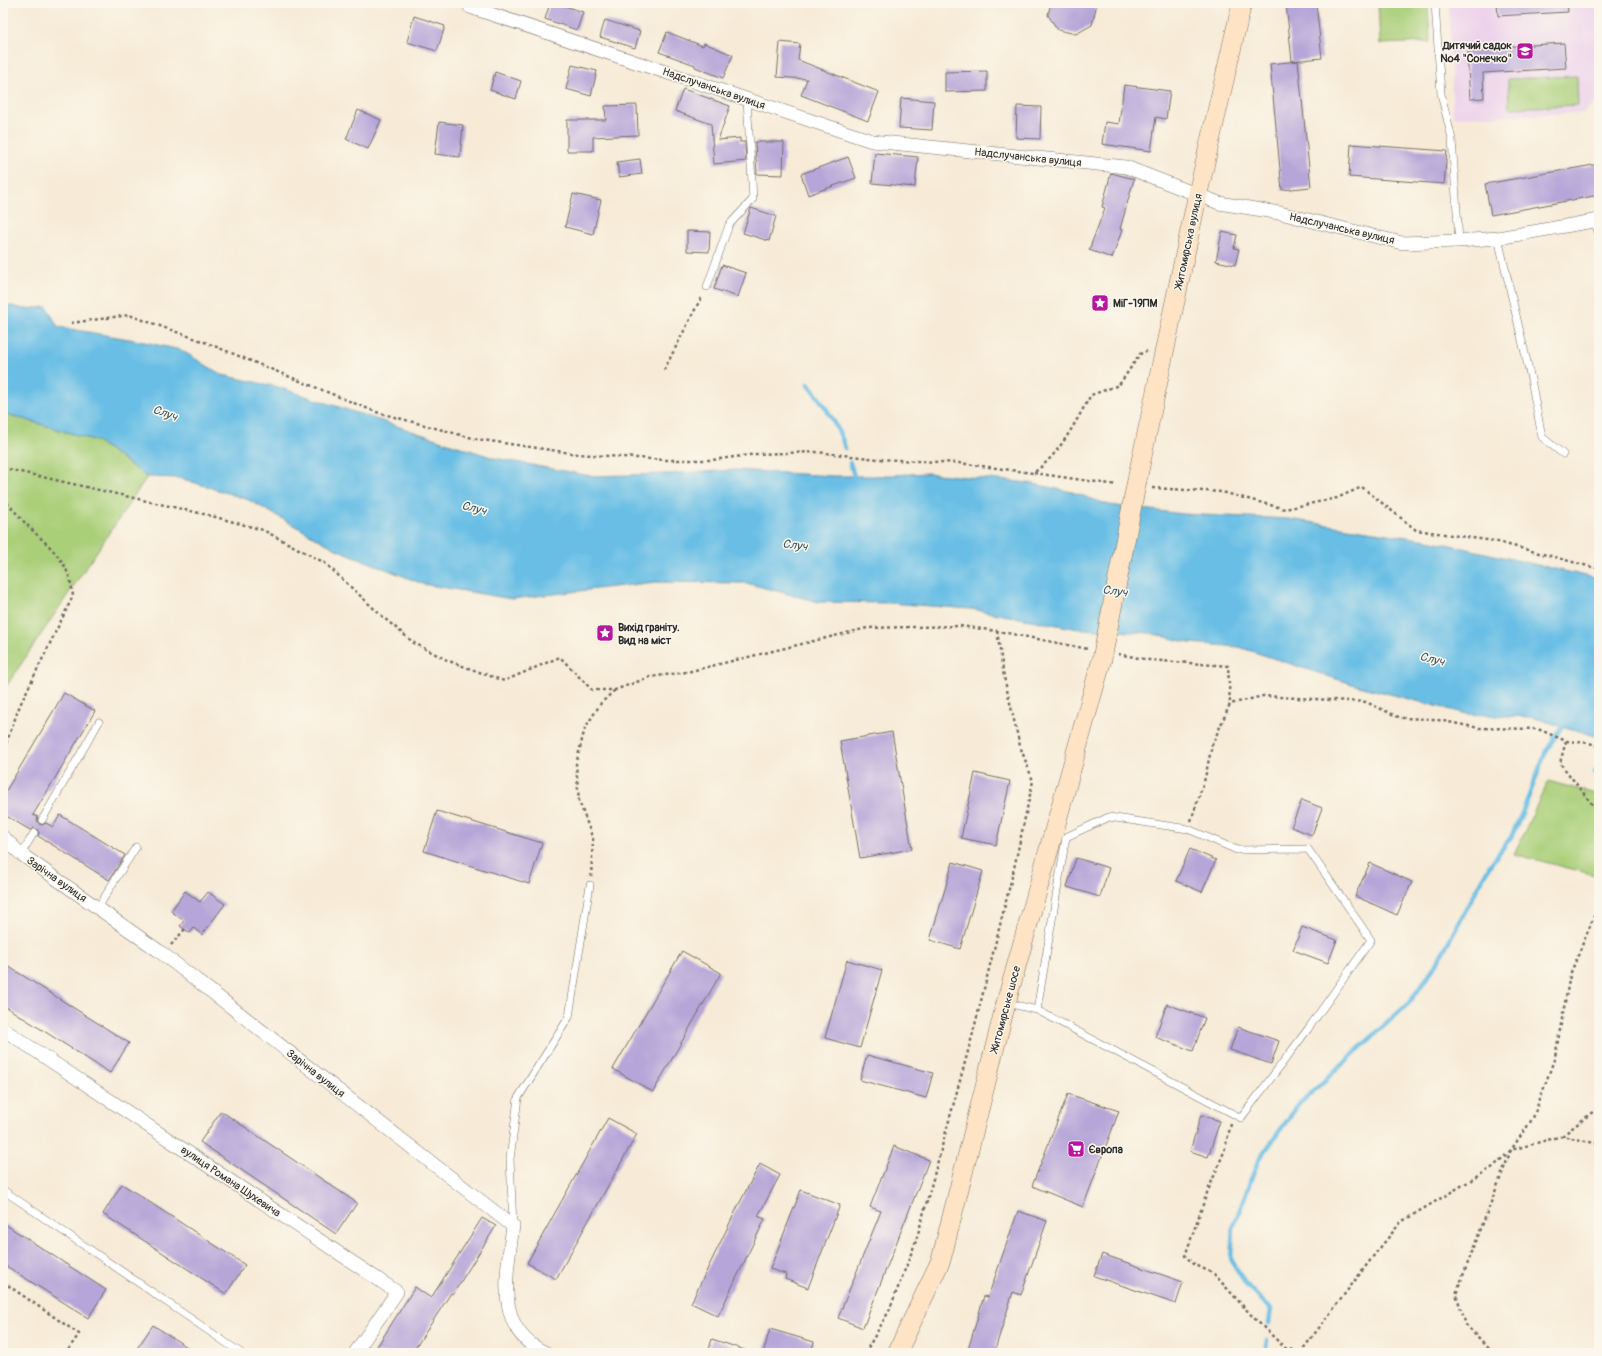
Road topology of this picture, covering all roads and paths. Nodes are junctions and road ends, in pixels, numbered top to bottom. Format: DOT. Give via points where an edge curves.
graph roads {
  1 [pos="471,3"];
  2 [pos="1242,3"];
  3 [pos="1435,3"];
  4 [pos="747,99"];
  5 [pos="1198,193"];
  6 [pos="1597,220"];
  7 [pos="1599,234"];
  8 [pos="1498,238"];
  9 [pos="1459,241"];
  10 [pos="707,287"];
  11 [pos="71,323"];
  12 [pos="1153,349"];
  13 [pos="664,370"];
  14 [pos="1563,454"];
  15 [pos="3,468"];
  16 [pos="1034,473"];
  17 [pos="1142,484"];
  18 [pos="1117,485"];
  19 [pos="3,498"];
  20 [pos="1599,569"];
  21 [pos="997,631"];
  22 [pos="1101,654"];
  23 [pos="615,690"];
  24 [pos="1230,704"];
  25 [pos="99,722"];
  26 [pos="1566,741"];
  27 [pos="1599,746"];
  28 [pos="3,752"];
  29 [pos="1599,813"];
  30 [pos="42,820"];
  31 [pos="1188,829"];
  32 [pos="34,833"];
  33 [pos="5,843"];
  34 [pos="136,847"];
  35 [pos="21,854"];
  36 [pos="590,885"];
  37 [pos="1599,904"];
  38 [pos="98,908"];
  39 [pos="185,929"];
  40 [pos="170,946"];
  41 [pos="1006,1003"];
  42 [pos="1037,1010"];
  43 [pos="3,1029"];
  44 [pos="1599,1107"];
  45 [pos="1234,1114"];
  46 [pos="1562,1136"];
  47 [pos="1599,1144"];
  48 [pos="1511,1150"];
  49 [pos="3,1190"];
  50 [pos="513,1226"];
  51 [pos="3,1282"];
  52 [pos="1300,1352"];
  53 [pos="66,1353"];
  54 [pos="241,1353"];
  55 [pos="355,1353"];
  56 [pos="546,1353"];
  57 [pos="865,1353"];
  58 [pos="897,1353"];
  59 [pos="1492,1353"];
  1 -- 4 [label="street, Надслучанська вулиця" via="470,7"];
  2 -- 5 [label="main road, Житомирська вулиця"];
  3 -- 9 [label="lane" via="1441,94 1452,139"];
  4 -- 5 [label="street, Надслучанська вулиця" via="872,141 1126,167"];
  4 -- 10 [label="lane" via="753,199 729,224"];
  5 -- 9 [label="street, Надслучанська вулиця" via="1220,203 1280,213 1402,243"];
  5 -- 17 [label="main road, Житомирська вулиця"];
  6 -- 7 [label="lane"];
  6 -- 8 [label="street, Надслучанська вулиця"];
  8 -- 9 [label="street, Надслучанська вулиця"];
  8 -- 14 [label="lane" via="1542,437"];
  10 -- 13 [label="path"];
  11 -- 16 [label="path" via="129,315 376,412 476,440 578,454 666,460 712,460 757,454 816,452 878,459 959,463"];
  12 -- 16 [label="path" via="1140,354 1119,385 1091,395 1067,437"];
  15 -- 23 [label="path" via="263,530 325,563 414,643 449,661 504,681 560,657 592,690"];
  16 -- 18 [label="path"];
  17 -- 20 [label="path" via="1222,492 1284,509 1337,498 1362,488 1416,530 1494,541"];
  17 -- 22 [label="main road, Житомирська вулиця, bridge"];
  19 -- 28 [label="path" via="57,553 71,579 73,596 20,705"];
  21 -- 22 [label="path"];
  21 -- 23 [label="path" via="960,626 867,628 687,672 650,677"];
  21 -- 57 [label="path" via="1004,677 1020,746 1033,781 973,1033 919,1234 889,1311"];
  22 -- 24 [label="path" via="1228,666"];
  22 -- 41 [label="main road, Житомирське шосе"];
  23 -- 36 [label="path" via="600,703 585,728 576,764 579,801 593,839"];
  24 -- 26 [label="path" via="1263,696 1366,702 1402,718 1433,719 1479,728 1538,729"];
  24 -- 31 [label="path" via="1212,745 1205,778"];
  25 -- 30 [label="lane"];
  26 -- 27 [label="path"];
  26 -- 29 [label="path" via="1560,763"];
  31 -- 42 [label="lane" via="1109,817 1066,837"];
  31 -- 45 [label="lane" via="1237,850 1308,849 1371,940 1308,1030 1241,1118"];
  32 -- 35 [label="lane"];
  33 -- 35 [label="street, Зарічна вулиця"];
  34 -- 38 [label="lane"];
  35 -- 38 [label="street, Зарічна вулиця"];
  36 -- 50 [label="lane" via="569,1017 518,1098 510,1159"];
  37 -- 48 [label="path" via="1570,975 1555,1057 1533,1118"];
  38 -- 50 [label="street, Зарічна вулиця" via="160,952"];
  39 -- 40 [label="path"];
  41 -- 42 [label="lane"];
  41 -- 58 [label="main road, Житомирське шосе" via="941,1260"];
  42 -- 45 [label="lane"];
  43 -- 55 [label="street, вулиця Романа Шухевича" via="397,1292"];
  44 -- 46 [label="path"];
  45 -- 52 [label="path" via="1224,1152 1185,1256 1194,1264 1214,1274 1285,1348"];
  46 -- 47 [label="path"];
  46 -- 48 [label="path"];
  48 -- 52 [label="path" via="1493,1167 1401,1222"];
  48 -- 59 [label="path" via="1456,1294 1466,1325"];
  49 -- 54 [label="lane"];
  50 -- 56 [label="street" via="507,1269 506,1292 509,1310 514,1325 523,1337"];
  51 -- 53 [label="path" via="79,1334"];
}
